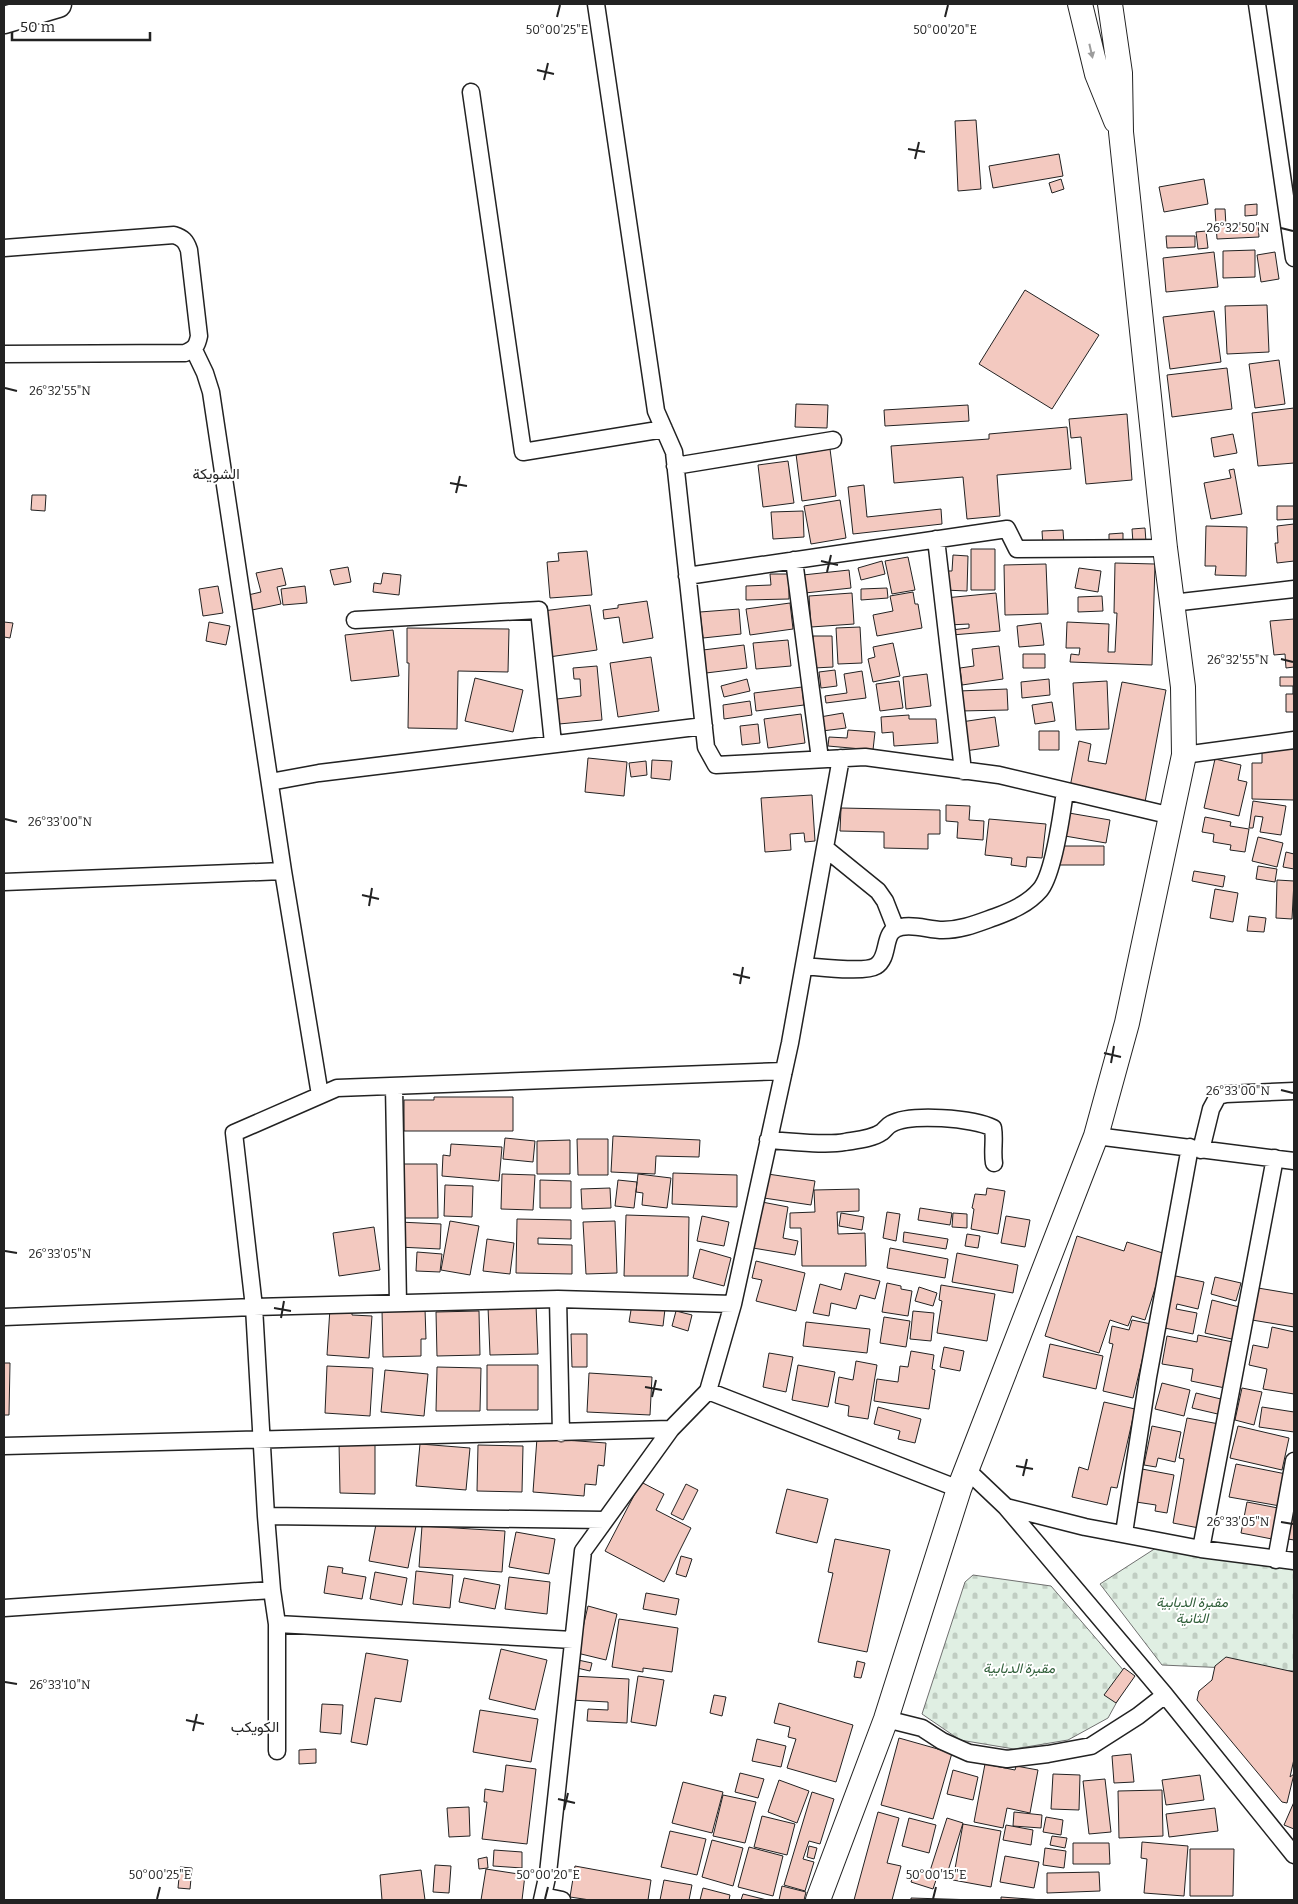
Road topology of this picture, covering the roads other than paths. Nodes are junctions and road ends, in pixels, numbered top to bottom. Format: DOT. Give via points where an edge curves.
graph roads {
  1 [pos="58,4"];
  2 [pos="596,4"];
  3 [pos="1080,4"];
  4 [pos="1110,4"];
  5 [pos="1256,4"];
  6 [pos="4,20"];
  7 [pos="471,92"];
  8 [pos="1121,132"];
  9 [pos="4,248"];
  10 [pos="1294,258"];
  11 [pos="194,350"];
  12 [pos="4,354"];
  13 [pos="664,429"];
  14 [pos="833,440"];
  15 [pos="675,466"];
  16 [pos="936,539"];
  17 [pos="1165,548"];
  18 [pos="794,560"];
  19 [pos="687,576"];
  20 [pos="1294,589"];
  21 [pos="1172,603"];
  22 [pos="355,620"];
  23 [pos="704,726"];
  24 [pos="1294,740"];
  25 [pos="553,743"];
  26 [pos="1184,754"];
  27 [pos="841,758"];
  28 [pos="820,759"];
  29 [pos="963,770"];
  30 [pos="270,782"];
  31 [pos="1066,791"];
  32 [pos="1172,816"];
  33 [pos="825,848"];
  34 [pos="283,871"];
  35 [pos="4,882"];
  36 [pos="896,929"];
  37 [pos="804,966"];
  38 [pos="784,1071"];
  39 [pos="394,1086"];
  40 [pos="1294,1091"];
  41 [pos="320,1095"];
  42 [pos="1096,1136"];
  43 [pos="768,1140"];
  44 [pos="1196,1148"];
  45 [pos="1274,1158"];
  46 [pos="1294,1161"];
  47 [pos="994,1163"];
  48 [pos="558,1299"];
  49 [pos="398,1303"];
  50 [pos="733,1304"];
  51 [pos="254,1307"];
  52 [pos="4,1317"];
  53 [pos="708,1391"];
  54 [pos="671,1429"];
  55 [pos="561,1433"];
  56 [pos="262,1440"];
  57 [pos="4,1446"];
  58 [pos="1294,1461"];
  59 [pos="963,1480"];
  60 [pos="1006,1507"];
  61 [pos="266,1516"];
  62 [pos="605,1520"];
  63 [pos="1124,1533"];
  64 [pos="1201,1549"];
  65 [pos="1276,1560"];
  66 [pos="1294,1561"];
  67 [pos="272,1590"];
  68 [pos="4,1608"];
  69 [pos="276,1624"];
  70 [pos="573,1640"];
  71 [pos="1165,1695"];
  72 [pos="886,1719"];
  73 [pos="277,1751"];
  74 [pos="1294,1854"];
  75 [pos="543,1898"];
  76 [pos="562,1900"];
  77 [pos="818,1900"];
  1 -- 6 [label="main road"];
  2 -- 13 [label="street" via="656,411"];
  3 -- 8 [label="street, one-way" via="1097,74"];
  4 -- 8 [label="street" via="1120,73"];
  5 -- 10 [label="street"];
  7 -- 13 [label="street" via="523,452"];
  8 -- 17 [label="street"];
  9 -- 11 [label="street" via="182,237 189,250 199,336"];
  11 -- 12 [label="street" via="185,353"];
  11 -- 30 [label="street" via="211,392"];
  13 -- 15 [label="street" via="674,452"];
  14 -- 15 [label="street"];
  15 -- 19 [label="street"];
  16 -- 17 [label="street" via="1007,529 1017,548"];
  16 -- 18 [label="street"];
  16 -- 29 [label="street"];
  17 -- 21 [label="street"];
  18 -- 19 [label="street"];
  18 -- 28 [label="street"];
  19 -- 23 [label="street"];
  20 -- 21 [label="street"];
  21 -- 26 [label="street" via="1183,687"];
  22 -- 25 [label="street" via="539,610"];
  23 -- 25 [label="street"];
  23 -- 28 [label="street" via="706,747 716,765"];
  24 -- 26 [label="street"];
  25 -- 30 [label="street"];
  26 -- 32 [label="street"];
  27 -- 28 [label="street"];
  27 -- 29 [label="street" via="865,757"];
  27 -- 33 [label="street"];
  29 -- 31 [label="street"];
  30 -- 34 [label="street"];
  31 -- 32 [label="street"];
  31 -- 36 [label="street" via="1051,867 1041,889 1028,902 971,927"];
  32 -- 42 [label="street" via="1127,1023"];
  33 -- 36 [label="street" via="878,891"];
  33 -- 37 [label="street"];
  34 -- 35 [label="street"];
  34 -- 41 [label="street"];
  36 -- 37 [label="street" via="889,934 881,961 876,966 864,970"];
  37 -- 38 [label="street"];
  38 -- 39 [label="street"];
  38 -- 43 [label="street"];
  39 -- 41 [label="street" via="337,1088"];
  39 -- 49 [label="street"];
  40 -- 44 [label="street" via="1218,1096"];
  41 -- 51 [label="street" via="234,1133"];
  42 -- 44 [label="street"];
  42 -- 59 [label="street"];
  43 -- 47 [label="street" via="842,1143 870,1138 891,1124 903,1121 933,1118 964,1120 993,1128"];
  43 -- 50 [label="street"];
  44 -- 45 [label="street"];
  44 -- 63 [label="street" via="1148,1377"];
  45 -- 46 [label="street"];
  45 -- 64 [label="street"];
  48 -- 49 [label="street"];
  48 -- 50 [label="street"];
  48 -- 55 [label="street"];
  49 -- 51 [label="street"];
  50 -- 53 [label="street"];
  51 -- 52 [label="street"];
  51 -- 56 [label="street"];
  53 -- 54 [label="street"];
  53 -- 59 [label="street"];
  54 -- 55 [label="street"];
  54 -- 62 [label="street"];
  55 -- 56 [label="street"];
  56 -- 57 [label="street"];
  56 -- 61 [label="street"];
  58 -- 65 [label="street"];
  59 -- 60 [label="street"];
  59 -- 72 [label="street"];
  60 -- 63 [label="street" via="1085,1527"];
  60 -- 71 [label="street"];
  61 -- 62 [label="street"];
  61 -- 67 [label="street"];
  62 -- 70 [label="street" via="583,1551"];
  63 -- 64 [label="street"];
  64 -- 65 [label="street"];
  65 -- 66 [label="street"];
  67 -- 68 [label="street"];
  67 -- 69 [label="street"];
  69 -- 70 [label="street"];
  69 -- 73 [label="street"];
  70 -- 75 [label="street"];
  71 -- 72 [label="street" via="1091,1746 1007,1758 969,1753 922,1728"];
  71 -- 74 [label="street"];
  72 -- 77 [label="street"];
  75 -- 76 [label="street"];
}
